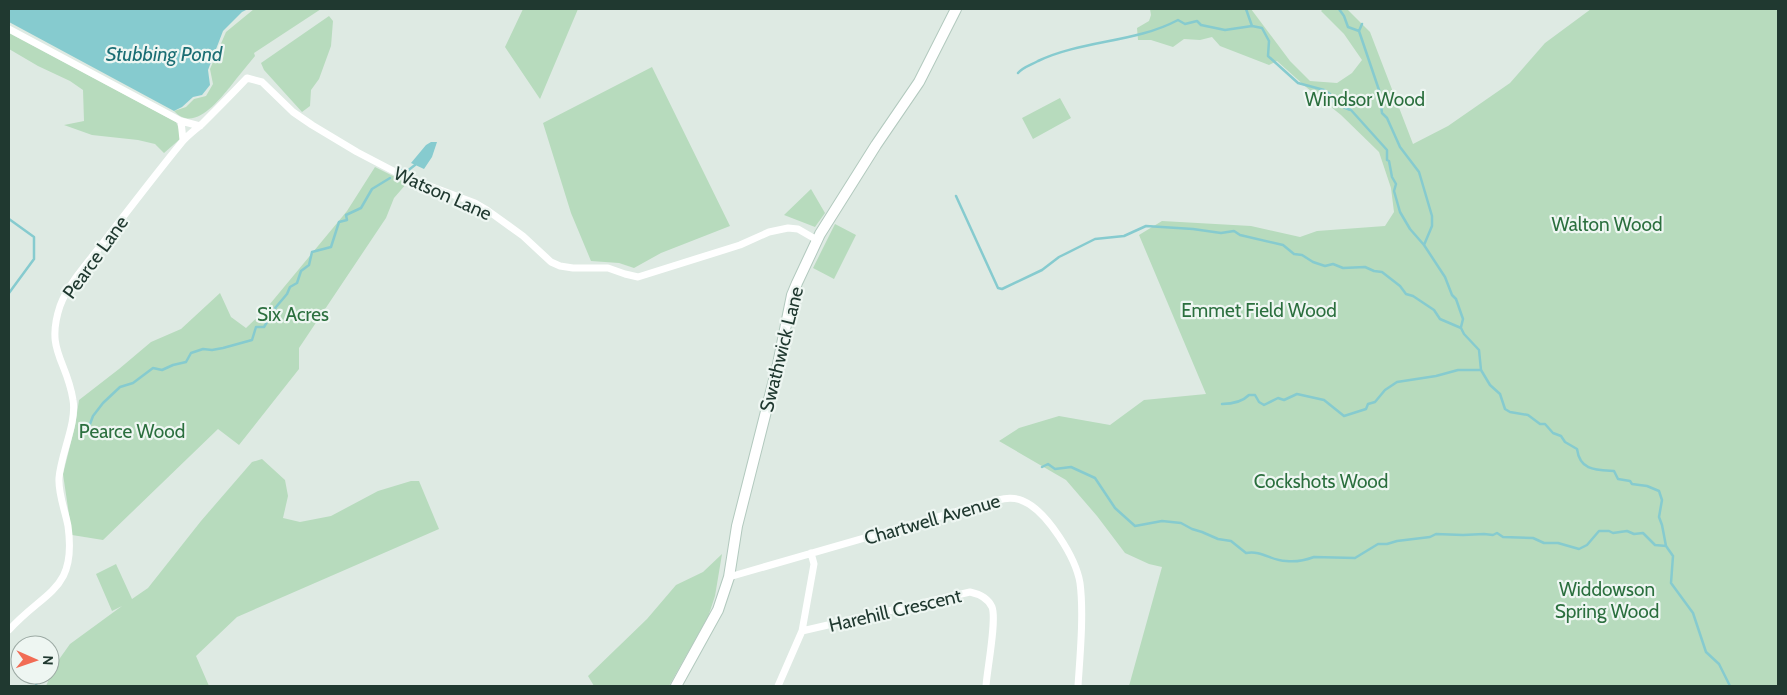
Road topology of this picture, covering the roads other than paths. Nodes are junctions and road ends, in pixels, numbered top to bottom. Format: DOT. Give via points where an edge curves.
graph roads {
  1 [pos="956,9"];
  2 [pos="9,29"];
  3 [pos="181,121"];
  4 [pos="200,126"];
  5 [pos="183,140"];
  6 [pos="817,240"];
  7 [pos="811,553"];
  8 [pos="729,577"];
  9 [pos="9,630"];
  10 [pos="802,631"];
  11 [pos="676,686"];
  12 [pos="778,686"];
  13 [pos="986,686"];
  14 [pos="1078,686"];
  1 -- 6 [label="street, Swathwick Lane" via="919,82"];
  2 -- 3 [label="street"];
  3 -- 4 [label="street"];
  3 -- 5 [label="street"];
  4 -- 5 [label="street, Watson Lane"];
  4 -- 6 [label="street, Watson Lane" via="247,78 262,82 293,112 312,125 403,176 487,210 560,266 608,268 638,277 788,228 807,232"];
  5 -- 9 [label="street, Pearce Lane" via="77,277 61,304 54,329 55,344 75,410 59,479 70,544 66,571 48,596"];
  6 -- 8 [label="street, Swathwick Lane" via="792,295 737,526"];
  7 -- 8 [label="street, Chartwell Avenue"];
  7 -- 10 [label="street" via="814,564"];
  7 -- 14 [label="street, Chartwell Avenue" via="993,501 1008,498 1022,501 1039,512 1052,527 1080,581"];
  8 -- 11 [label="street, Swathwick Lane" via="718,610"];
  10 -- 12 [label="street"];
  10 -- 13 [label="street, Harehill Crescent" via="970,592 980,594 992,606 994,617"];
}
